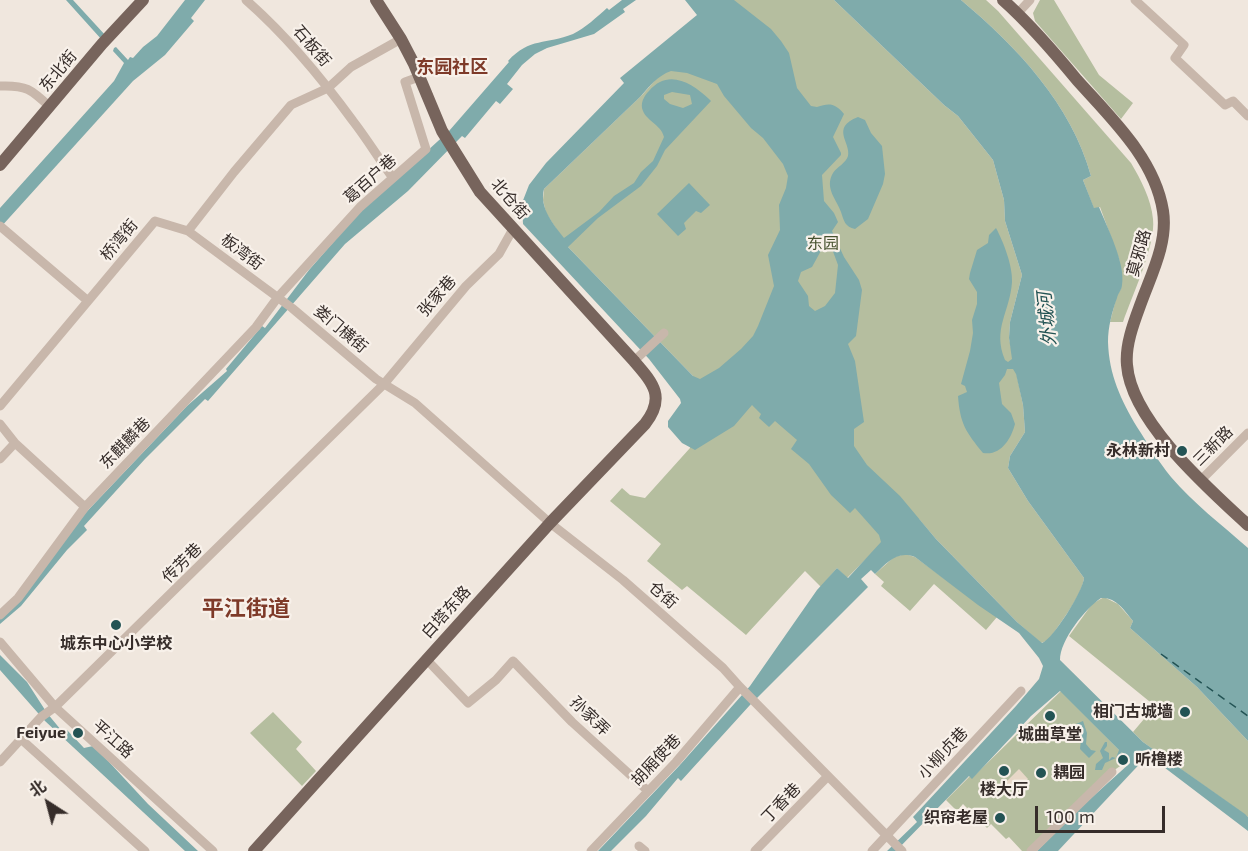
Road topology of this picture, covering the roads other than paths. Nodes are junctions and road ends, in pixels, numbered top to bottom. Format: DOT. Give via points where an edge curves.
graph roads {
  1 [pos="143,0"];
  2 [pos="246,0"];
  3 [pos="376,0"];
  4 [pos="1003,0"];
  5 [pos="1030,0"];
  6 [pos="1135,0"];
  7 [pos="1018,13"];
  8 [pos="401,39"];
  9 [pos="418,77"];
  10 [pos="0,86"];
  11 [pos="328,88"];
  12 [pos="50,106"];
  13 [pos="1248,116"];
  14 [pos="0,165"];
  15 [pos="393,178"];
  16 [pos="2,228"];
  17 [pos="513,229"];
  18 [pos="188,231"];
  19 [pos="281,299"];
  20 [pos="88,301"];
  21 [pos="662,334"];
  22 [pos="638,357"];
  23 [pos="384,384"];
  24 [pos="656,394"];
  25 [pos="0,406"];
  26 [pos="0,424"];
  27 [pos="1248,433"];
  28 [pos="15,443"];
  29 [pos="0,459"];
  30 [pos="1200,480"];
  31 [pos="85,507"];
  32 [pos="550,523"];
  33 [pos="1248,525"];
  34 [pos="0,615"];
  35 [pos="0,642"];
  36 [pos="426,659"];
  37 [pos="741,689"];
  38 [pos="1021,691"];
  39 [pos="48,712"];
  40 [pos="22,740"];
  41 [pos="0,762"];
  42 [pos="1112,772"];
  43 [pos="828,776"];
  44 [pos="648,791"];
  45 [pos="886,836"];
  46 [pos="145,851"];
  47 [pos="213,851"];
  48 [pos="254,851"];
  49 [pos="591,851"];
  50 [pos="756,851"];
  51 [pos="872,851"];
  52 [pos="902,851"];
  53 [pos="1031,851"];
  1 -- 12 [label="main road, 东北街"];
  2 -- 11 [label="street, 石板街" via="302,55"];
  3 -- 8 [label="main road, 北仓街"];
  4 -- 7 [label="main road, 莫邪路"];
  5 -- 7 [label="street"];
  6 -- 13 [label="street" via="1184,45 1175,58 1225,105 1233,101"];
  7 -- 30 [label="main road, 莫邪路" via="1132,144 1156,187 1164,230 1131,334 1128,375 1161,436"];
  8 -- 9 [label="main road, 北仓街"];
  8 -- 11 [label="street" via="351,67"];
  9 -- 15 [label="street, 葛百户巷" via="405,82 426,149"];
  9 -- 17 [label="main road, 北仓街" via="453,150 480,192"];
  10 -- 12 [label="street" via="23,86"];
  11 -- 15 [label="street, 石板街"];
  11 -- 18 [label="street" via="291,105"];
  12 -- 14 [label="main road, 东北街"];
  15 -- 19 [label="street, 葛百户巷" via="360,207"];
  16 -- 20 [label="street"];
  17 -- 22 [label="main road, 北仓街"];
  17 -- 23 [label="street, 张家巷" via="499,254 466,286"];
  18 -- 19 [label="street, 板湾街"];
  18 -- 20 [label="street, 桥湾街" via="155,221"];
  19 -- 23 [label="street, 娄门横街"];
  19 -- 31 [label="street, 东麒麟巷"];
  20 -- 25 [label="street, 桥湾街"];
  21 -- 22 [label="street"];
  22 -- 24 [label="main road, 北仓街"];
  23 -- 32 [label="street, 仓街" via="415,403"];
  23 -- 39 [label="street, 传芳巷"];
  24 -- 32 [label="main road, 白塔东路" via="647,421"];
  26 -- 28 [label="street"];
  27 -- 30 [label="street, 三新路"];
  28 -- 29 [label="street"];
  28 -- 31 [label="street"];
  30 -- 33 [label="main road, 莫邪路"];
  31 -- 34 [label="street, 东麒麟巷" via="18,598"];
  32 -- 36 [label="main road, 白塔东路"];
  32 -- 37 [label="street, 仓街" via="623,580 723,668"];
  35 -- 39 [label="street, 平江路"];
  36 -- 44 [label="street, 孙家弄" via="468,703 513,661 572,722"];
  36 -- 48 [label="main road, 白塔东路"];
  37 -- 43 [label="street, 仓街"];
  37 -- 44 [label="street, 胡厢使巷"];
  38 -- 45 [label="street, 小柳贞巷"];
  39 -- 40 [label="street, 传芳巷"];
  39 -- 47 [label="street, 平江路"];
  40 -- 41 [label="street, 传芳巷"];
  40 -- 46 [label="street"];
  42 -- 53 [label="street"];
  43 -- 45 [label="street, 仓街"];
  43 -- 50 [label="street, 丁香巷"];
  44 -- 49 [label="street, 胡厢使巷"];
  45 -- 51 [label="street, 小柳贞巷"];
  45 -- 52 [label="street, 仓街"];
}
